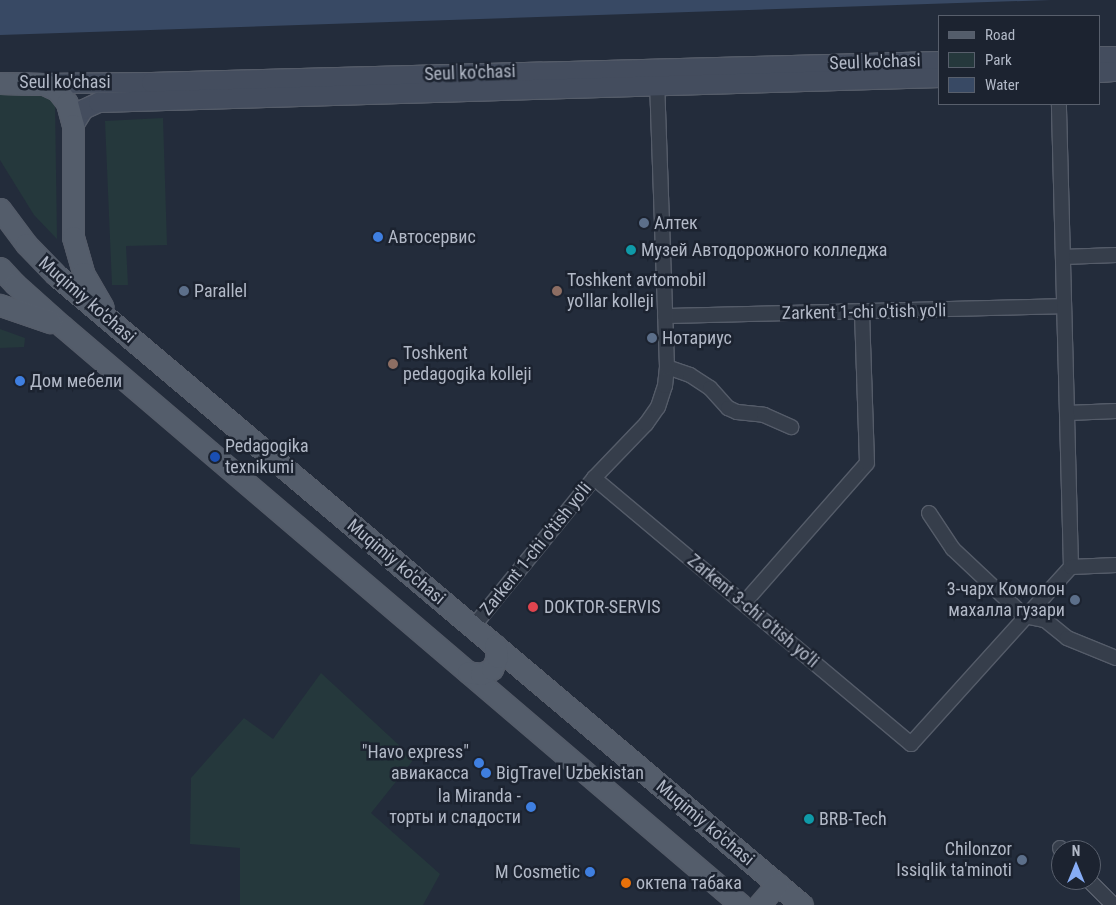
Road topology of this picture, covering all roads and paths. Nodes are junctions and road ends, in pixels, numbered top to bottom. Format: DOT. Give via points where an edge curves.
graph roads {
  1 [pos="1101,56"];
  2 [pos="1116,56"];
  3 [pos="938,61"];
  4 [pos="1116,71"];
  5 [pos="1101,72"];
  6 [pos="938,76"];
  7 [pos="656,77"];
  8 [pos="0,83"];
  9 [pos="40,83"];
  10 [pos="1060,105"];
  11 [pos="73,125"];
  12 [pos="0,209"];
  13 [pos="1116,255"];
  14 [pos="1064,257"];
  15 [pos="0,268"];
  16 [pos="0,305"];
  17 [pos="1063,306"];
  18 [pos="862,313"];
  19 [pos="665,316"];
  20 [pos="62,326"];
  21 [pos="118,328"];
  22 [pos="667,367"];
  23 [pos="1116,411"];
  24 [pos="1068,413"];
  25 [pos="791,427"];
  26 [pos="594,478"];
  27 [pos="928,512"];
  28 [pos="1116,565"];
  29 [pos="1071,566"];
  30 [pos="744,602"];
  31 [pos="1024,616"];
  32 [pos="473,627"];
  33 [pos="495,645"];
  34 [pos="1116,658"];
  35 [pos="468,672"];
  36 [pos="777,884"];
  37 [pos="1098,890"];
  38 [pos="742,905"];
  39 [pos="759,905"];
  40 [pos="802,905"];
  41 [pos="1114,905"];
  1 -- 2 [label="main road"];
  3 -- 7 [label="main road, Seul ko'chasi"];
  4 -- 5 [label="main road"];
  6 -- 7 [label="main road, Seul ko'chasi"];
  7 -- 9 [label="main road, Seul ko'chasi"];
  7 -- 11 [label="main road" via="98,102 82,109"];
  7 -- 19 [label="street, Zarkent 1-chi o'tish yo'li"];
  8 -- 9 [label="main road, Seul ko'chasi"];
  9 -- 11 [label="main road" via="62,94 69,106"];
  10 -- 14 [label="street"];
  11 -- 21 [label="main road" via="75,250 89,284"];
  12 -- 21 [label="main road, Muqimiy ko'chasi" via="40,260"];
  13 -- 14 [label="street"];
  14 -- 17 [label="street"];
  15 -- 20 [label="main road, Muqimiy ko'chasi"];
  16 -- 20 [label="main road"];
  17 -- 18 [label="street, Zarkent 1-chi o'tish yo'li"];
  17 -- 24 [label="street"];
  18 -- 19 [label="street, Zarkent 1-chi o'tish yo'li"];
  18 -- 30 [label="street" via="866,463"];
  19 -- 22 [label="street, Zarkent 1-chi o'tish yo'li"];
  20 -- 35 [label="main road, Muqimiy ko'chasi"];
  21 -- 32 [label="main road, Muqimiy ko'chasi"];
  22 -- 25 [label="street" via="690,375 710,388 728,408 764,415"];
  22 -- 26 [label="street, Zarkent 1-chi o'tish yo'li" via="658,407"];
  23 -- 24 [label="street"];
  24 -- 29 [label="street"];
  26 -- 30 [label="street, Zarkent 3-chi o'tish yo'li"];
  26 -- 32 [label="street, Zarkent 1-chi o'tish yo'li"];
  27 -- 31 [label="street" via="953,549"];
  28 -- 29 [label="street"];
  29 -- 31 [label="street"];
  30 -- 31 [label="street, Zarkent 3-chi o'tish yo'li" via="911,744"];
  31 -- 34 [label="street" via="1046,620 1067,638"];
  32 -- 33 [label="main road, Muqimiy ko'chasi"];
  33 -- 35 [label="main road" via="497,657 492,668 481,674"];
  33 -- 36 [label="main road, Muqimiy ko'chasi"];
  35 -- 38 [label="main road, Muqimiy ko'chasi"];
  36 -- 39 [label="main road"];
  36 -- 40 [label="main road, Muqimiy ko'chasi"];
  37 -- 41 [label="street"];
}
